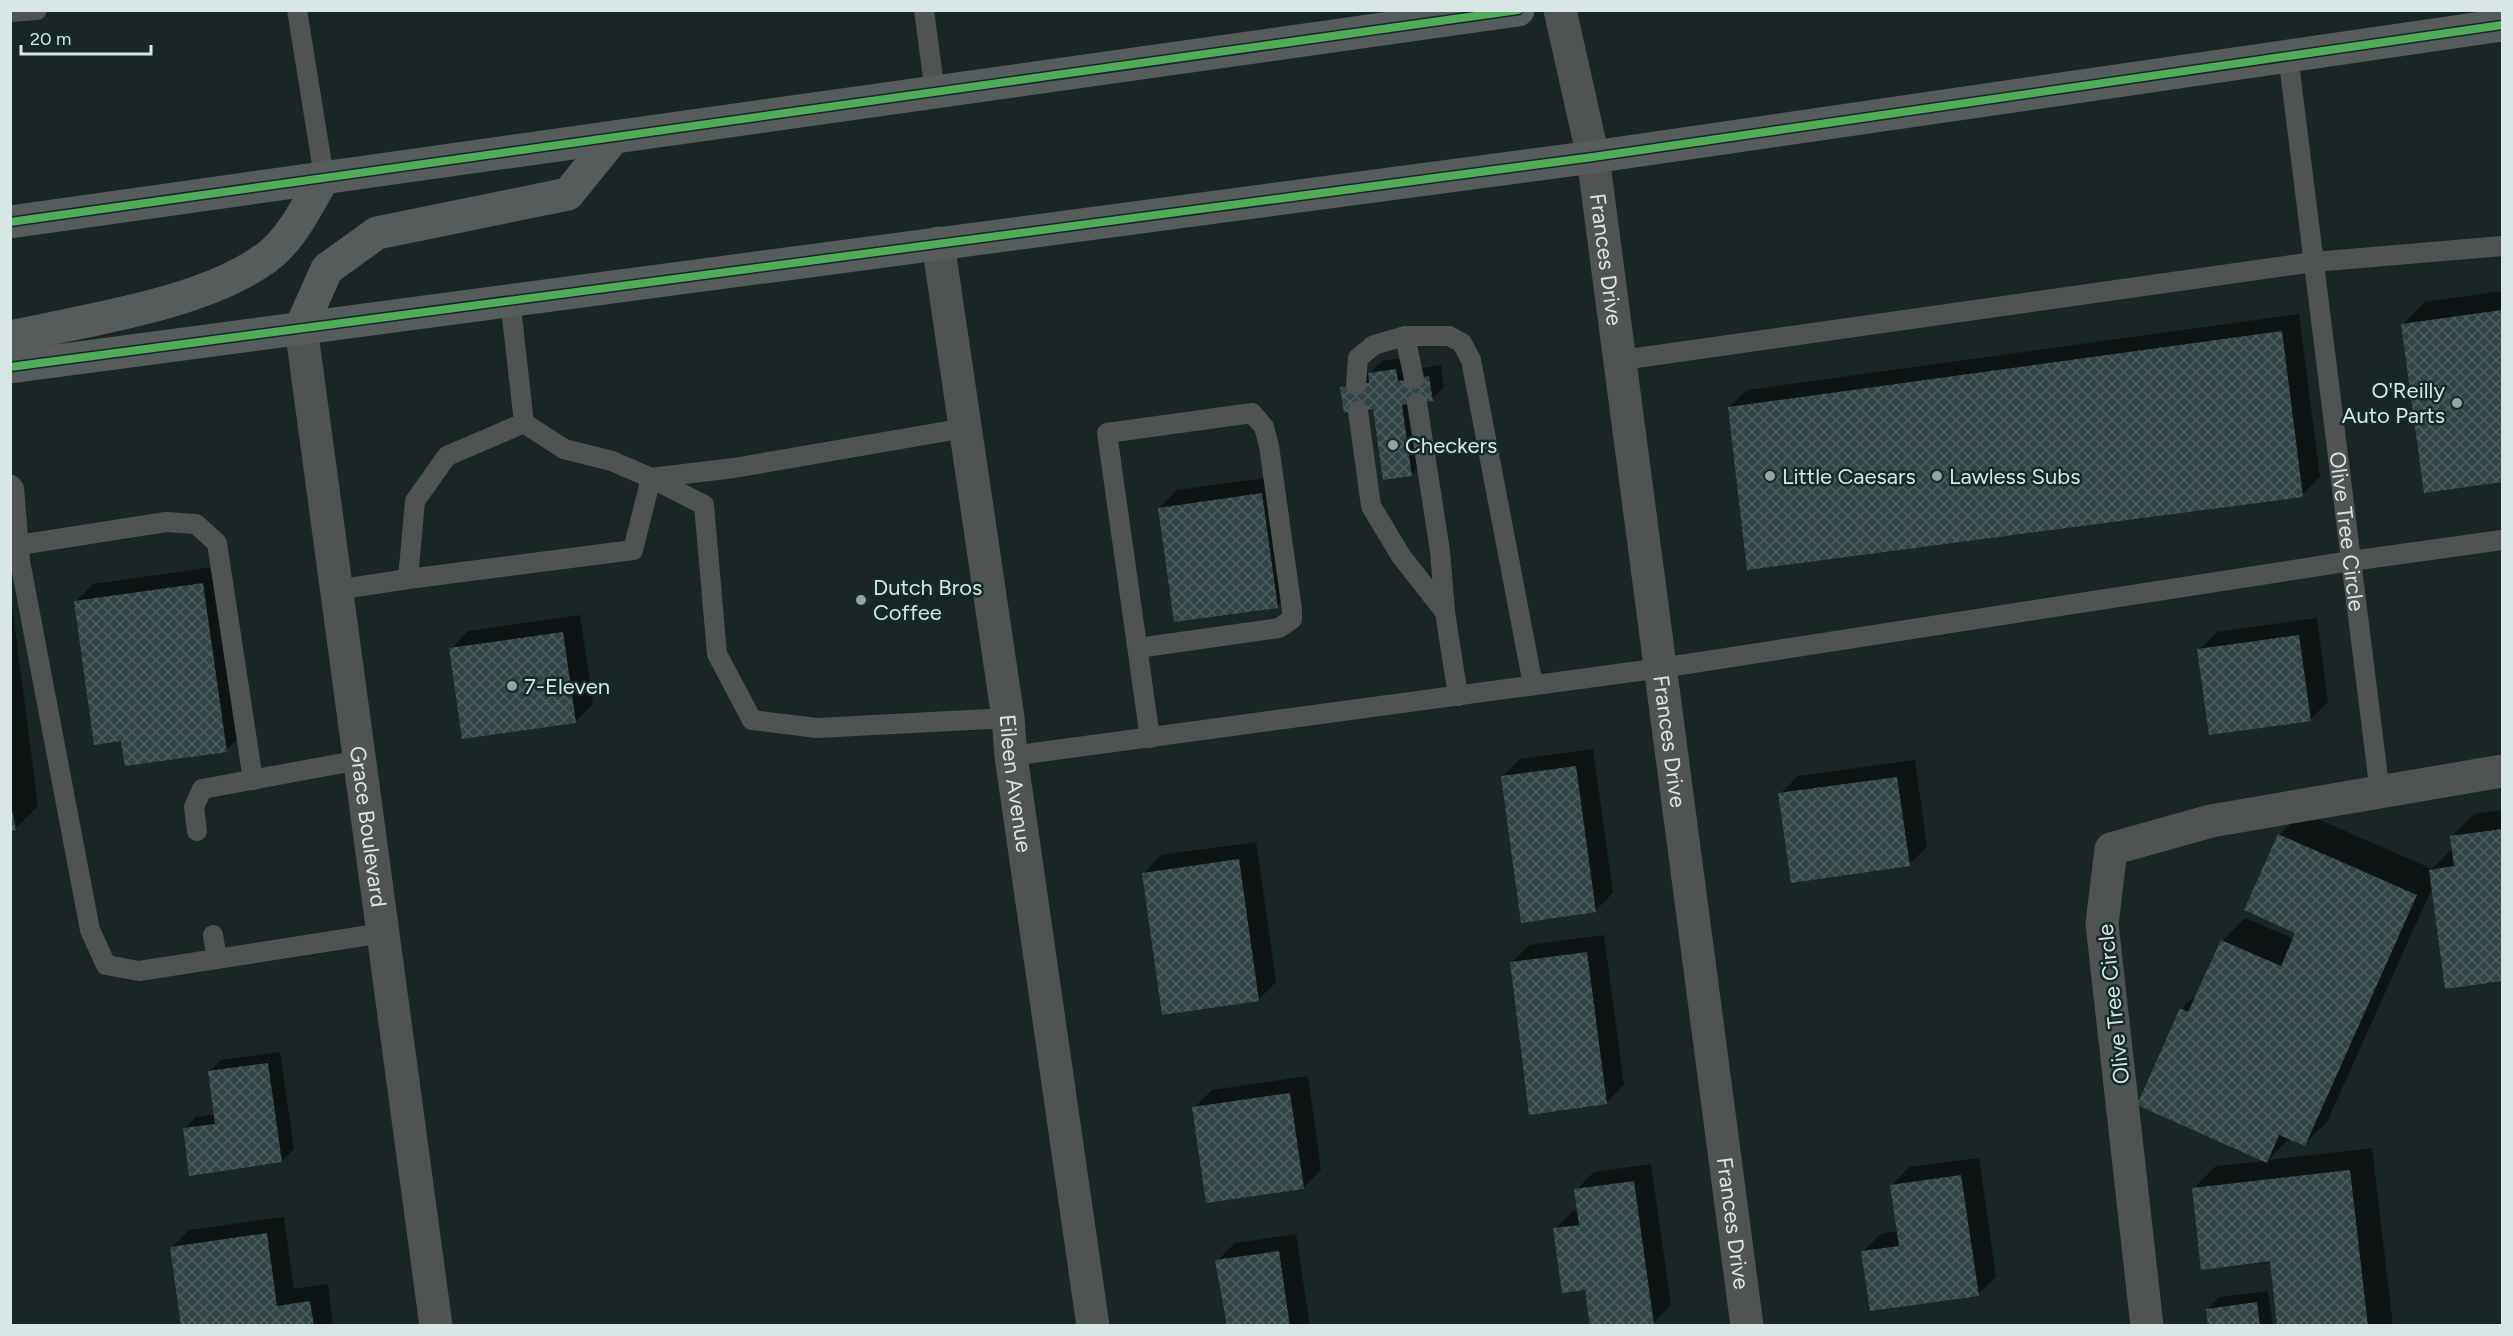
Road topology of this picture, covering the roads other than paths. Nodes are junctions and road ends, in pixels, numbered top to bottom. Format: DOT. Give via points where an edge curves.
graph roads {
  1 [pos="37,10"];
  2 [pos="297,10"];
  3 [pos="924,10"];
  4 [pos="1518,10"];
  5 [pos="1560,10"];
  6 [pos="10,12"];
  7 [pos="2502,25"];
  8 [pos="2288,55"];
  9 [pos="935,93"];
  10 [pos="614,137"];
  11 [pos="1593,157"];
  12 [pos="324,177"];
  13 [pos="10,222"];
  14 [pos="938,243"];
  15 [pos="2502,246"];
  16 [pos="2314,262"];
  17 [pos="510,299"];
  18 [pos="301,327"];
  19 [pos="1405,336"];
  20 [pos="10,337"];
  21 [pos="1622,360"];
  22 [pos="10,367"];
  23 [pos="1414,379"];
  24 [pos="1356,385"];
  25 [pos="1417,403"];
  26 [pos="1358,411"];
  27 [pos="525,423"];
  28 [pos="965,428"];
  29 [pos="651,478"];
  30 [pos="10,484"];
  31 [pos="2502,540"];
  32 [pos="16,556"];
  33 [pos="2352,561"];
  34 [pos="408,579"];
  35 [pos="336,590"];
  36 [pos="1445,612"];
  37 [pos="1138,648"];
  38 [pos="1660,668"];
  39 [pos="1533,685"];
  40 [pos="1458,696"];
  41 [pos="1008,718"];
  42 [pos="1150,738"];
  43 [pos="1011,756"];
  44 [pos="360,760"];
  45 [pos="2502,771"];
  46 [pos="253,780"];
  47 [pos="2380,793"];
  48 [pos="197,831"];
  49 [pos="382,933"];
  50 [pos="213,935"];
  51 [pos="217,959"];
  52 [pos="436,1326"];
  53 [pos="1093,1326"];
  54 [pos="1747,1326"];
  55 [pos="2147,1326"];
  1 -- 6 [label="lane"];
  2 -- 12 [label="lane"];
  3 -- 9 [label="lane"];
  4 -- 9 [label="main road"];
  5 -- 11 [label="street, Frances Drive"];
  7 -- 8 [label="main road"];
  8 -- 11 [label="main road"];
  8 -- 16 [label="lane, Olive Tree Circle"];
  9 -- 10 [label="main road"];
  10 -- 12 [label="main road"];
  10 -- 18 [label="main road" via="568,194 377,233 327,269"];
  11 -- 14 [label="main road"];
  11 -- 21 [label="street, Frances Drive"];
  12 -- 13 [label="main road"];
  12 -- 20 [label="main road" via="294,227 268,257 233,278 169,301"];
  14 -- 17 [label="main road"];
  14 -- 28 [label="street, Eileen Avenue"];
  15 -- 16 [label="lane"];
  16 -- 21 [label="lane"];
  16 -- 33 [label="lane, Olive Tree Circle"];
  17 -- 18 [label="main road"];
  17 -- 27 [label="lane"];
  18 -- 22 [label="main road"];
  18 -- 35 [label="street, Grace Boulevard"];
  19 -- 23 [label="lane"];
  19 -- 24 [label="lane" via="1374,345 1358,358"];
  19 -- 39 [label="lane" via="1449,336 1462,343 1472,360"];
  21 -- 38 [label="street, Frances Drive"];
  25 -- 36 [label="lane" via="1440,551"];
  26 -- 36 [label="lane" via="1371,506 1401,556"];
  27 -- 29 [label="lane" via="564,449 612,461"];
  27 -- 34 [label="lane" via="447,456 416,501"];
  28 -- 29 [label="lane" via="734,468"];
  28 -- 41 [label="street, Eileen Avenue"];
  29 -- 34 [label="lane" via="633,550"];
  29 -- 41 [label="lane" via="705,505 717,654 752,720 817,728"];
  30 -- 32 [label="lane" via="14,488"];
  31 -- 33 [label="lane"];
  32 -- 46 [label="lane" via="166,522 196,524 217,543"];
  32 -- 51 [label="lane" via="90,930 106,965 139,971"];
  33 -- 38 [label="lane"];
  33 -- 47 [label="lane, Olive Tree Circle"];
  34 -- 35 [label="lane"];
  35 -- 44 [label="street, Grace Boulevard"];
  36 -- 40 [label="lane"];
  37 -- 37 [label="lane" via="1279,628 1292,619 1269,447 1264,428 1252,413 1107,433"];
  37 -- 42 [label="lane"];
  38 -- 39 [label="lane"];
  38 -- 54 [label="street, Frances Drive"];
  39 -- 40 [label="lane"];
  40 -- 42 [label="lane"];
  41 -- 43 [label="street, Eileen Avenue"];
  42 -- 43 [label="lane"];
  43 -- 53 [label="street, Eileen Avenue"];
  44 -- 46 [label="lane"];
  44 -- 49 [label="street, Grace Boulevard"];
  45 -- 47 [label="street, Olive Tree Circle"];
  46 -- 48 [label="lane" via="202,789 194,807"];
  47 -- 55 [label="street, Olive Tree Circle" via="2211,821 2111,849 2103,924"];
  49 -- 51 [label="lane"];
  49 -- 52 [label="street, Grace Boulevard"];
  50 -- 51 [label="lane"];
}
